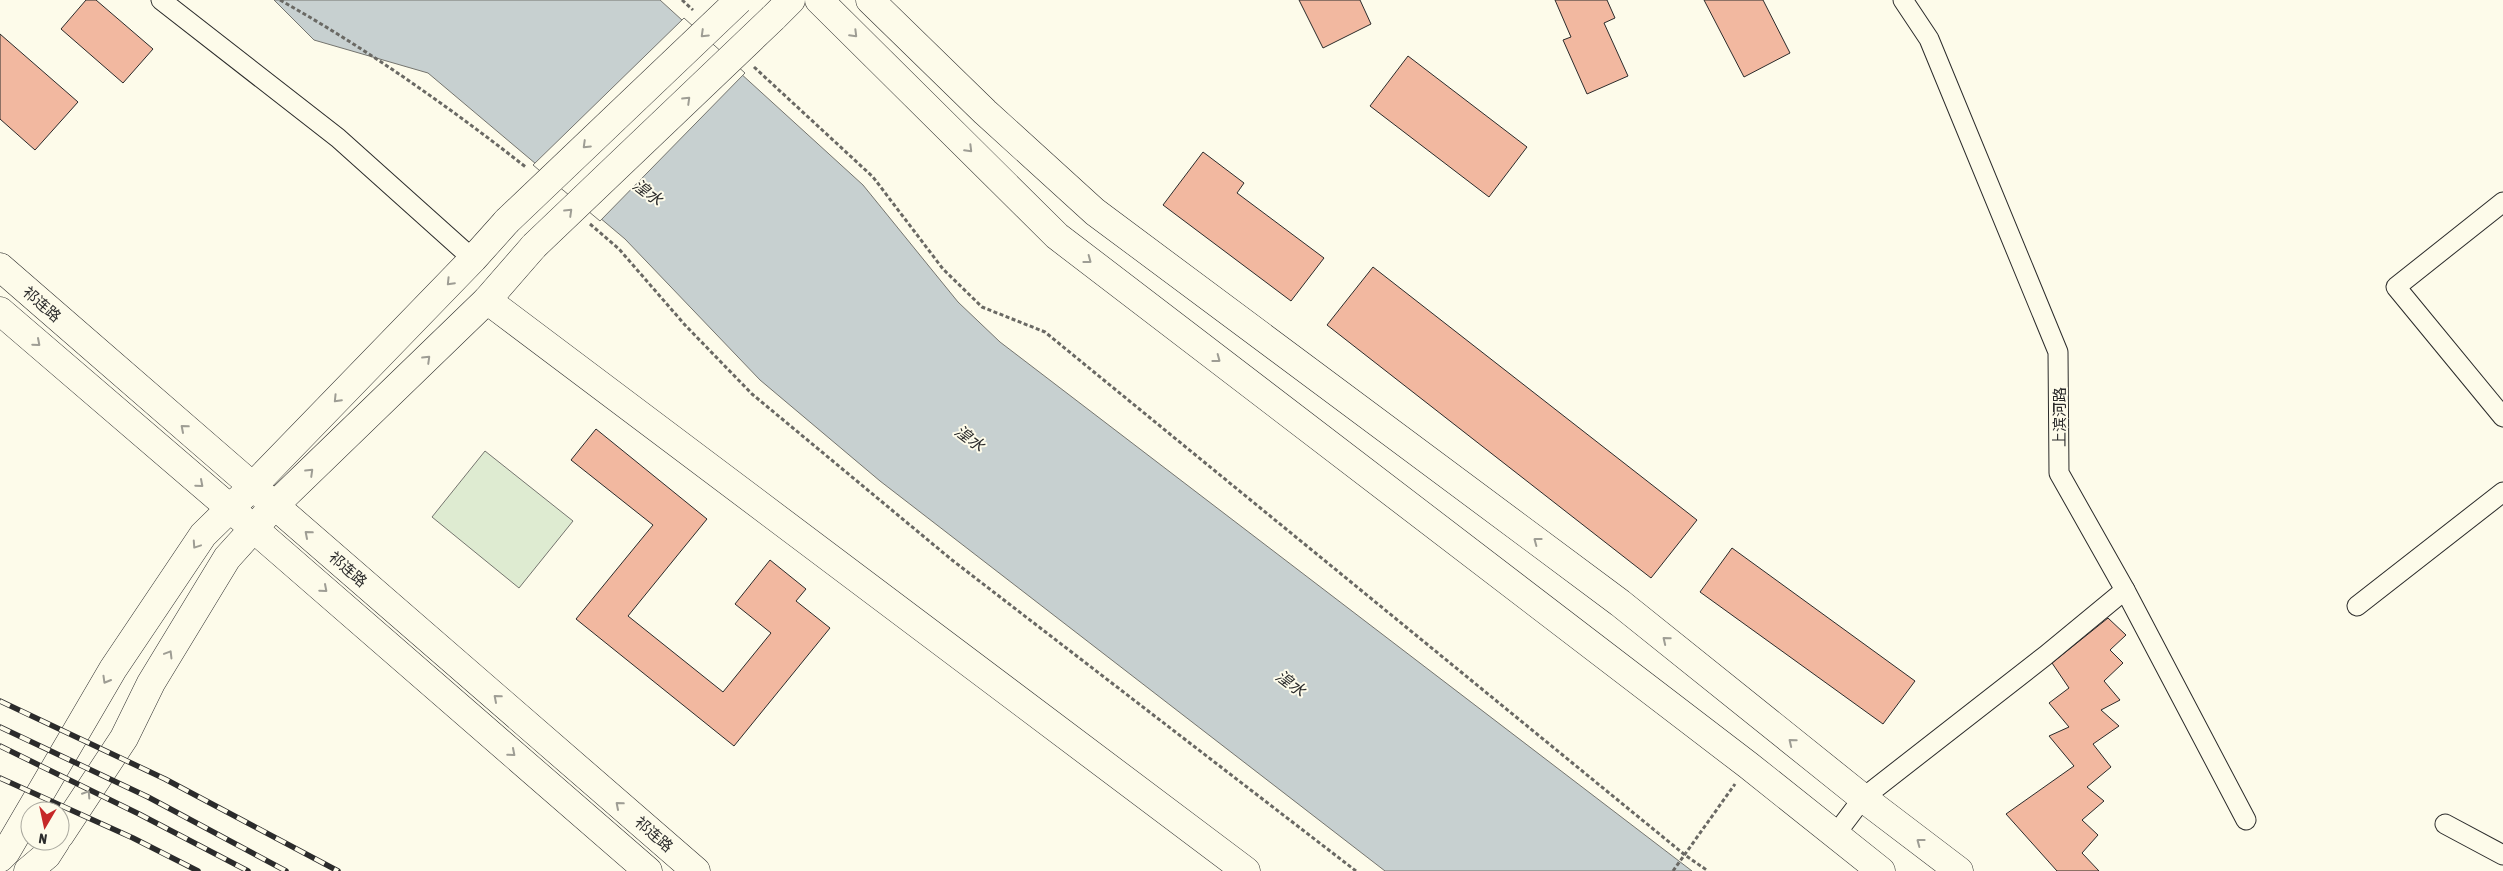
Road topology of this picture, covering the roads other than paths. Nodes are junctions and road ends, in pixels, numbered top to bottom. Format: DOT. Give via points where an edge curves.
graph roads {
  1 [pos="161,0"];
  2 [pos="739,0"];
  3 [pos="819,0"];
  4 [pos="870,0"];
  5 [pos="1903,0"];
  6 [pos="782,9"];
  7 [pos="2503,202"];
  8 [pos="472,259"];
  9 [pos="0,267"];
  10 [pos="487,300"];
  11 [pos="0,311"];
  12 [pos="2503,417"];
  13 [pos="252,487"];
  14 [pos="2503,492"];
  15 [pos="276,506"];
  16 [pos="228,508"];
  17 [pos="253,528"];
  18 [pos="2125,590"];
  19 [pos="2357,606"];
  20 [pos="1862,798"];
  21 [pos="70,820"];
  22 [pos="2246,820"];
  23 [pos="2444,824"];
  24 [pos="1835,835"];
  25 [pos="50,851"];
  26 [pos="2503,855"];
  27 [pos="0,858"];
  28 [pos="28,871"];
  29 [pos="648,871"];
  30 [pos="696,871"];
  31 [pos="1246,871"];
  32 [pos="1881,871"];
  33 [pos="1959,871"];
  1 -- 8 [label="street" via="338,138"];
  2 -- 8 [label="main road, one-way, bridge" via="507,221"];
  3 -- 24 [label="main road, one-way" via="1057,236"];
  20 -- 4 [label="main road, one-way" via="1620,603 1095,212 985,112"];
  5 -- 18 [label="street, 上滨河路" via="1929,39 2058,352 2059,474"];
  10 -- 6 [label="main road, one-way, bridge" via="534,246"];
  7 -- 12 [label="street" via="2396,287"];
  8 -- 13 [label="main road, one-way"];
  13 -- 9 [label="main road, 祁连路, one-way"];
  15 -- 10 [label="main road, one-way"];
  10 -- 31 [label="main road"];
  11 -- 16 [label="main road, 祁连路, one-way"];
  13 -- 15 [label="main road, 祁连路"];
  13 -- 16 [label="main road"];
  14 -- 19 [label="street"];
  15 -- 17 [label="main road"];
  30 -- 15 [label="main road, 祁连路, one-way"];
  16 -- 17 [label="main road, 祁连路"];
  16 -- 27 [label="main road, one-way" via="203,535 113,669"];
  21 -- 17 [label="main road, one-way" via="124,738 151,683 227,558"];
  17 -- 29 [label="main road, 祁连路, one-way"];
  18 -- 20 [label="street"];
  18 -- 22 [label="street, 上滨河路"];
  20 -- 24 [label="street"];
  33 -- 20 [label="main road, one-way"];
  23 -- 26 [label="street"];
  24 -- 32 [label="main road"];
  25 -- 28 [label="main road"];
}
